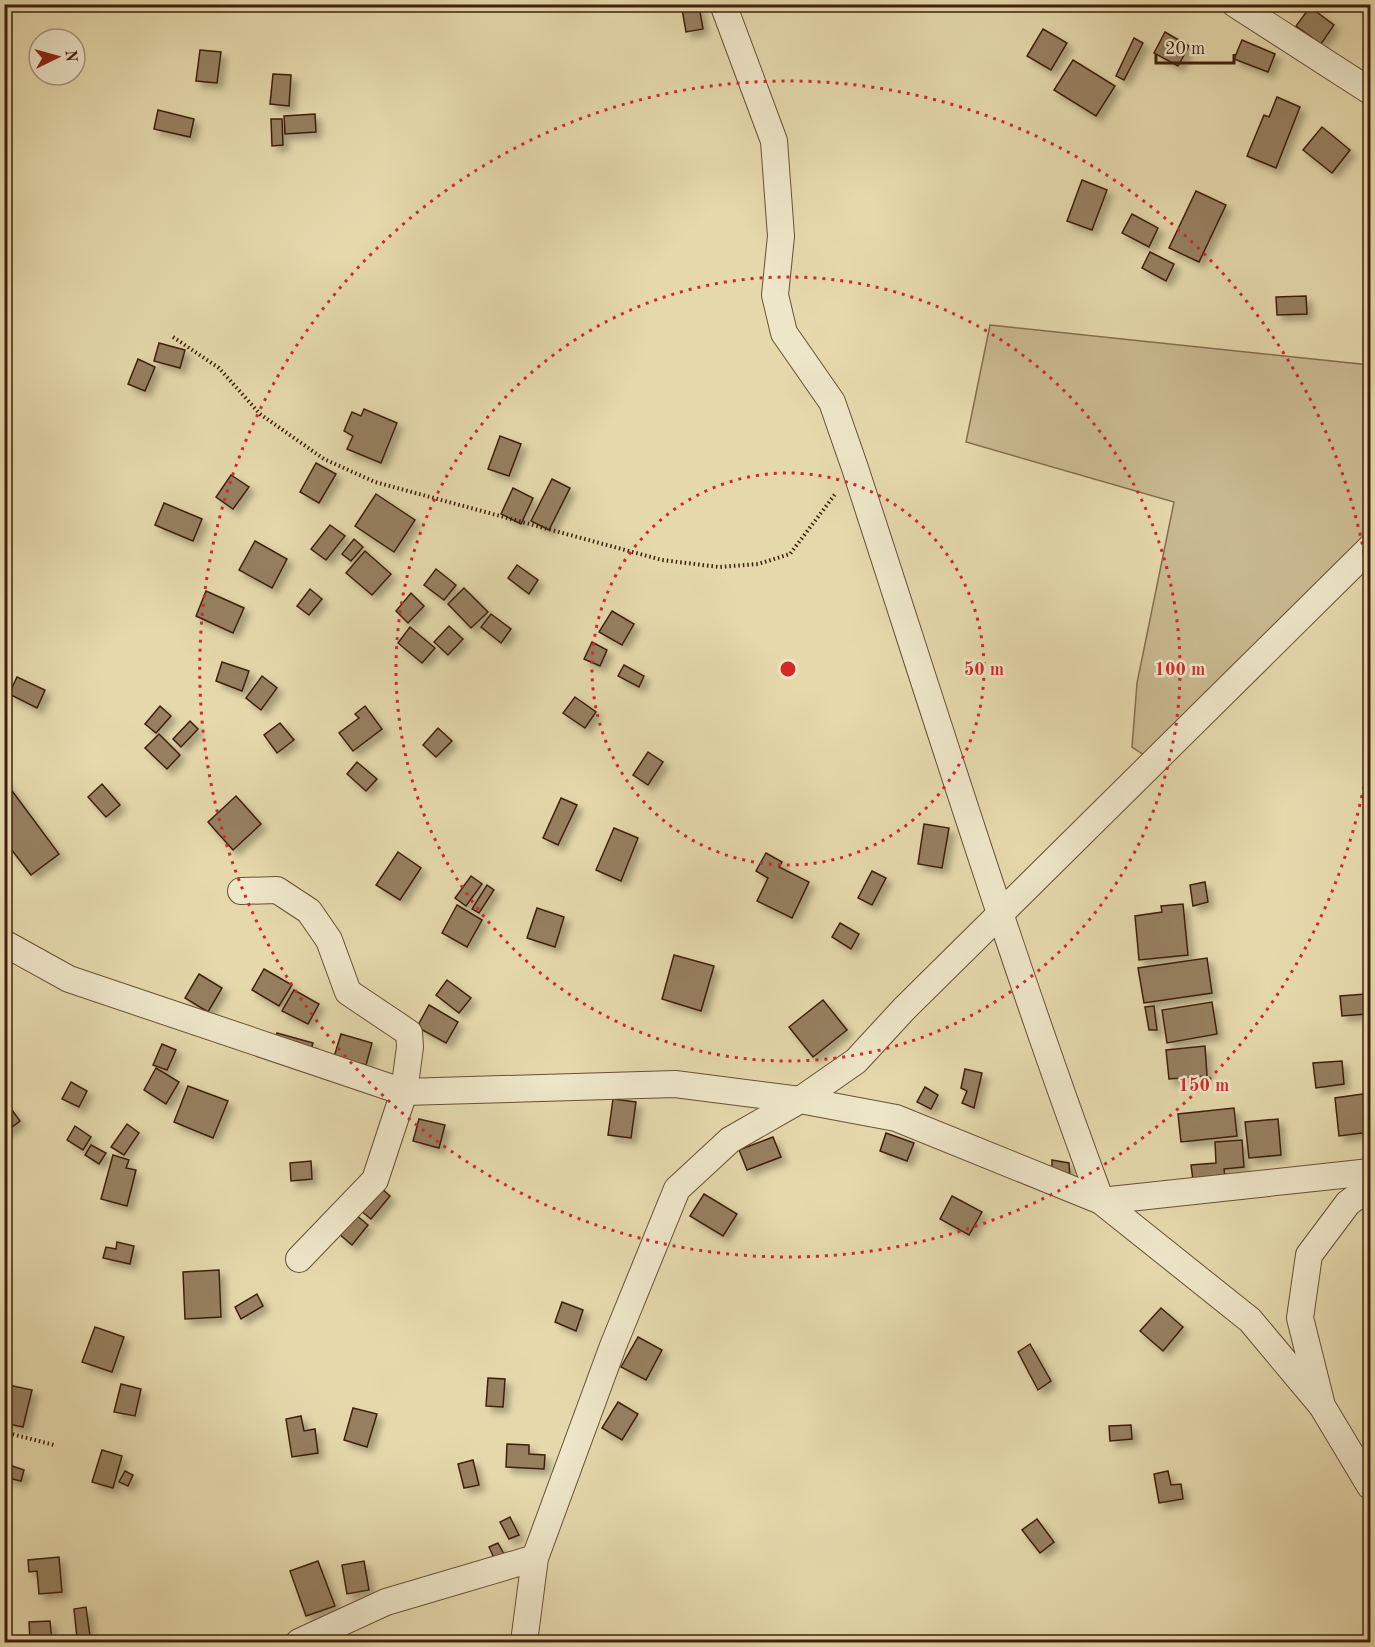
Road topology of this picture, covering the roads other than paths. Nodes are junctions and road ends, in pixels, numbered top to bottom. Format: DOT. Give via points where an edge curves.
graph roads {
  1 [pos="723,4"];
  2 [pos="1234,4"];
  3 [pos="1371,91"];
  4 [pos="1371,548"];
  5 [pos="241,891"];
  6 [pos="1000,915"];
  7 [pos="4,943"];
  8 [pos="404,1092"];
  9 [pos="800,1100"];
  10 [pos="1371,1172"];
  11 [pos="1371,1187"];
  12 [pos="1101,1201"];
  13 [pos="299,1258"];
  14 [pos="1323,1406"];
  15 [pos="1371,1486"];
  16 [pos="535,1558"];
  17 [pos="299,1642"];
  18 [pos="524,1642"];
  1 -- 6 [label="street" via="774,141 781,236 775,296 784,333 832,402"];
  2 -- 3 [label="street"];
  4 -- 6 [label="street"];
  5 -- 8 [label="street" via="277,890 309,911 329,940 348,992 409,1033"];
  6 -- 9 [label="street" via="856,1061"];
  6 -- 12 [label="street"];
  7 -- 8 [label="street" via="69,980"];
  8 -- 9 [label="street" via="675,1084"];
  8 -- 13 [label="street" via="375,1180"];
  9 -- 12 [label="street" via="896,1118"];
  9 -- 16 [label="street" via="730,1140 677,1189 613,1346"];
  10 -- 12 [label="street"];
  11 -- 14 [label="street" via="1348,1203 1309,1255 1300,1318"];
  12 -- 14 [label="street" via="1250,1320"];
  14 -- 15 [label="street"];
  16 -- 17 [label="street" via="386,1602"];
  16 -- 18 [label="street"];
}
